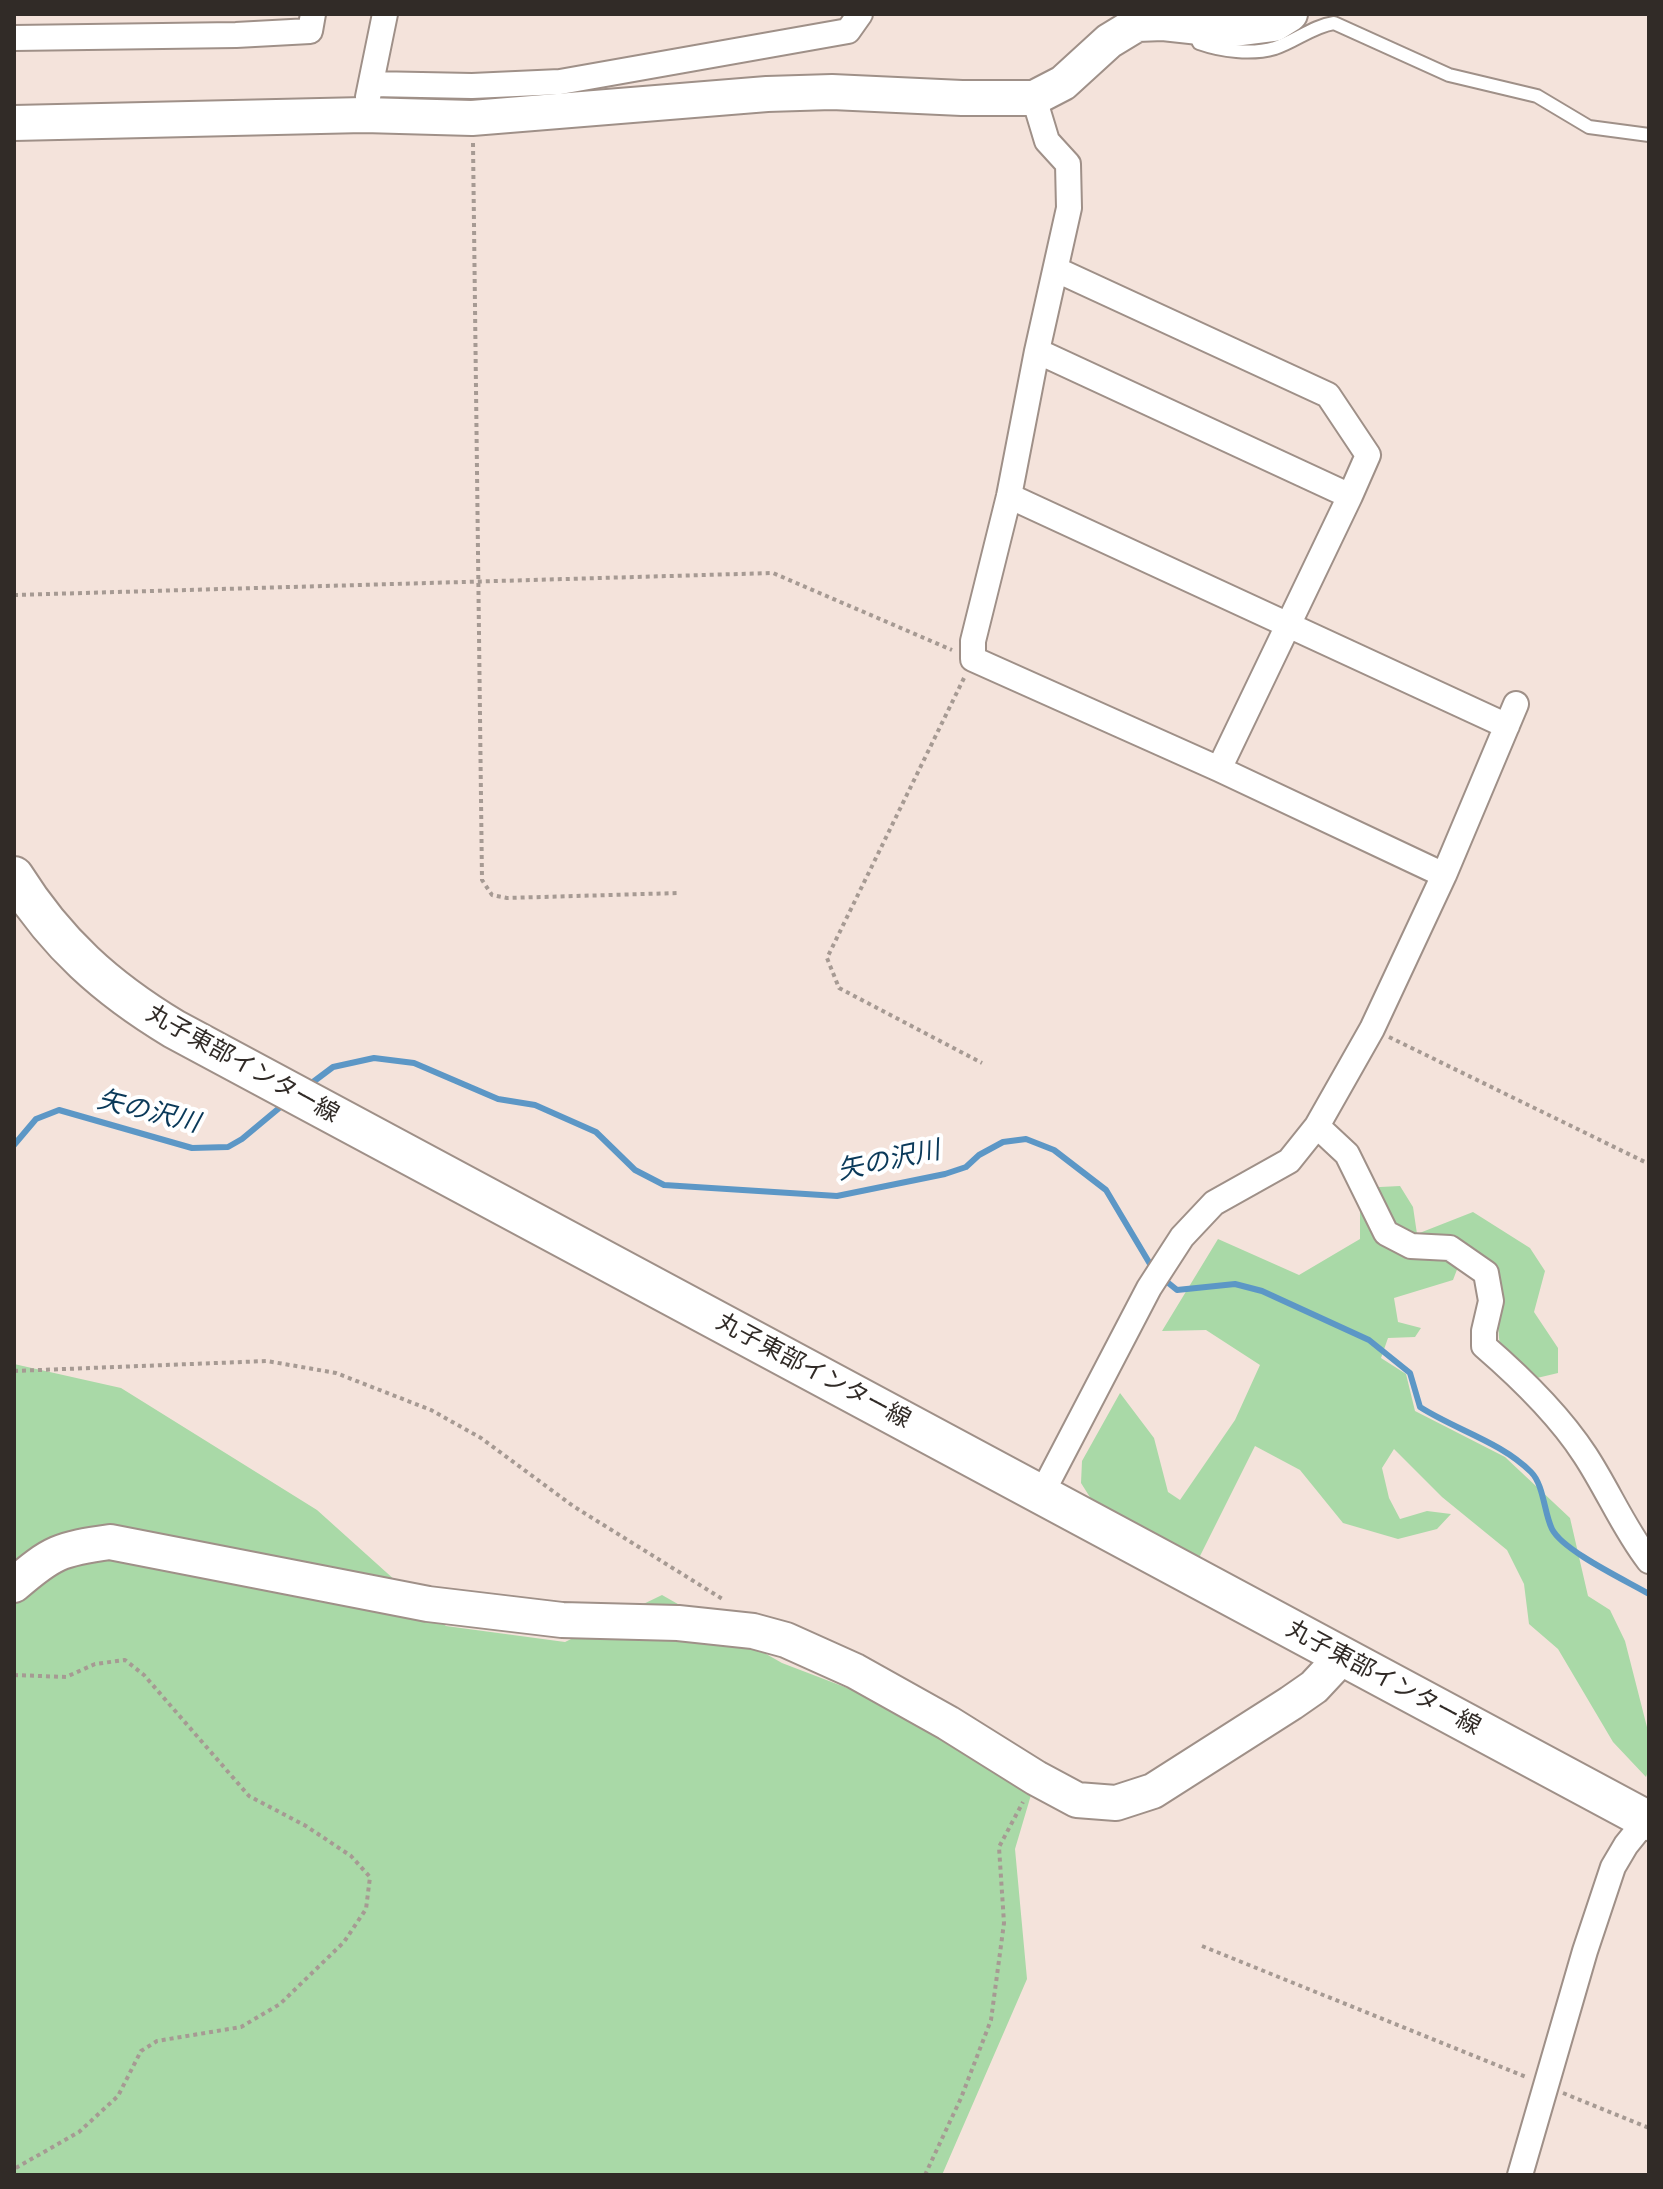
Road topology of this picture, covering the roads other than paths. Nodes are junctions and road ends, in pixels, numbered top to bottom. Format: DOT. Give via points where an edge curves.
graph roads {
  1 [pos="313,14"];
  2 [pos="385,14"];
  3 [pos="860,14"];
  4 [pos="1290,14"];
  5 [pos="1192,27"];
  6 [pos="14,38"];
  7 [pos="1034,98"];
  8 [pos="368,99"];
  9 [pos="14,123"];
  10 [pos="1649,135"];
  11 [pos="1057,270"];
  12 [pos="1037,351"];
  13 [pos="1009,496"];
  14 [pos="1350,496"];
  15 [pos="1289,624"];
  16 [pos="1219,769"];
  17 [pos="1444,875"];
  18 [pos="14,876"];
  19 [pos="1317,1126"];
  20 [pos="1041,1495"];
  21 [pos="1649,1561"];
  22 [pos="14,1585"];
  23 [pos="1342,1657"];
  24 [pos="1648,1819"];
  25 [pos="1520,2175"];
  1 -- 6 [label="street" via="310,31"];
  2 -- 8 [label="street"];
  3 -- 8 [label="street" via="848,31 560,82"];
  4 -- 5 [label="street" via="1274,24 1248,28"];
  5 -- 7 [label="street" via="1137,24 1109,41 1063,83"];
  5 -- 10 [label="lane" via="1199,43 1220,50 1251,50 1275,48 1334,23 1449,75 1537,96 1589,127"];
  7 -- 8 [label="street" via="767,94 472,118"];
  7 -- 11 [label="street" via="1047,141 1068,164 1069,208"];
  8 -- 9 [label="street"];
  11 -- 12 [label="street"];
  11 -- 14 [label="street" via="1328,395 1368,455"];
  12 -- 13 [label="street"];
  12 -- 14 [label="street"];
  13 -- 15 [label="street"];
  13 -- 16 [label="street" via="973,659"];
  14 -- 15 [label="street"];
  15 -- 16 [label="street"];
  15 -- 17 [label="street" via="1511,715"];
  16 -- 17 [label="street"];
  17 -- 19 [label="street" via="1372,1029"];
  18 -- 20 [label="main road, 丸子東部インター線" via="89,969 174,1029"];
  19 -- 20 [label="street" via="1289,1161 1214,1203 1182,1237 1149,1288"];
  19 -- 21 [label="street" via="1347,1154 1386,1233 1411,1246 1450,1248 1486,1273 1491,1301 1484,1346 1543,1403 1583,1452"];
  20 -- 23 [label="main road, 丸子東部インター線"];
  22 -- 23 [label="street" via="45,1558 68,1548 110,1542 428,1604 562,1620 753,1631 855,1671 1077,1800 1116,1803 1153,1791 1291,1703"];
  23 -- 24 [label="main road, 丸子東部インター線"];
  24 -- 25 [label="street" via="1613,1867"];
}
